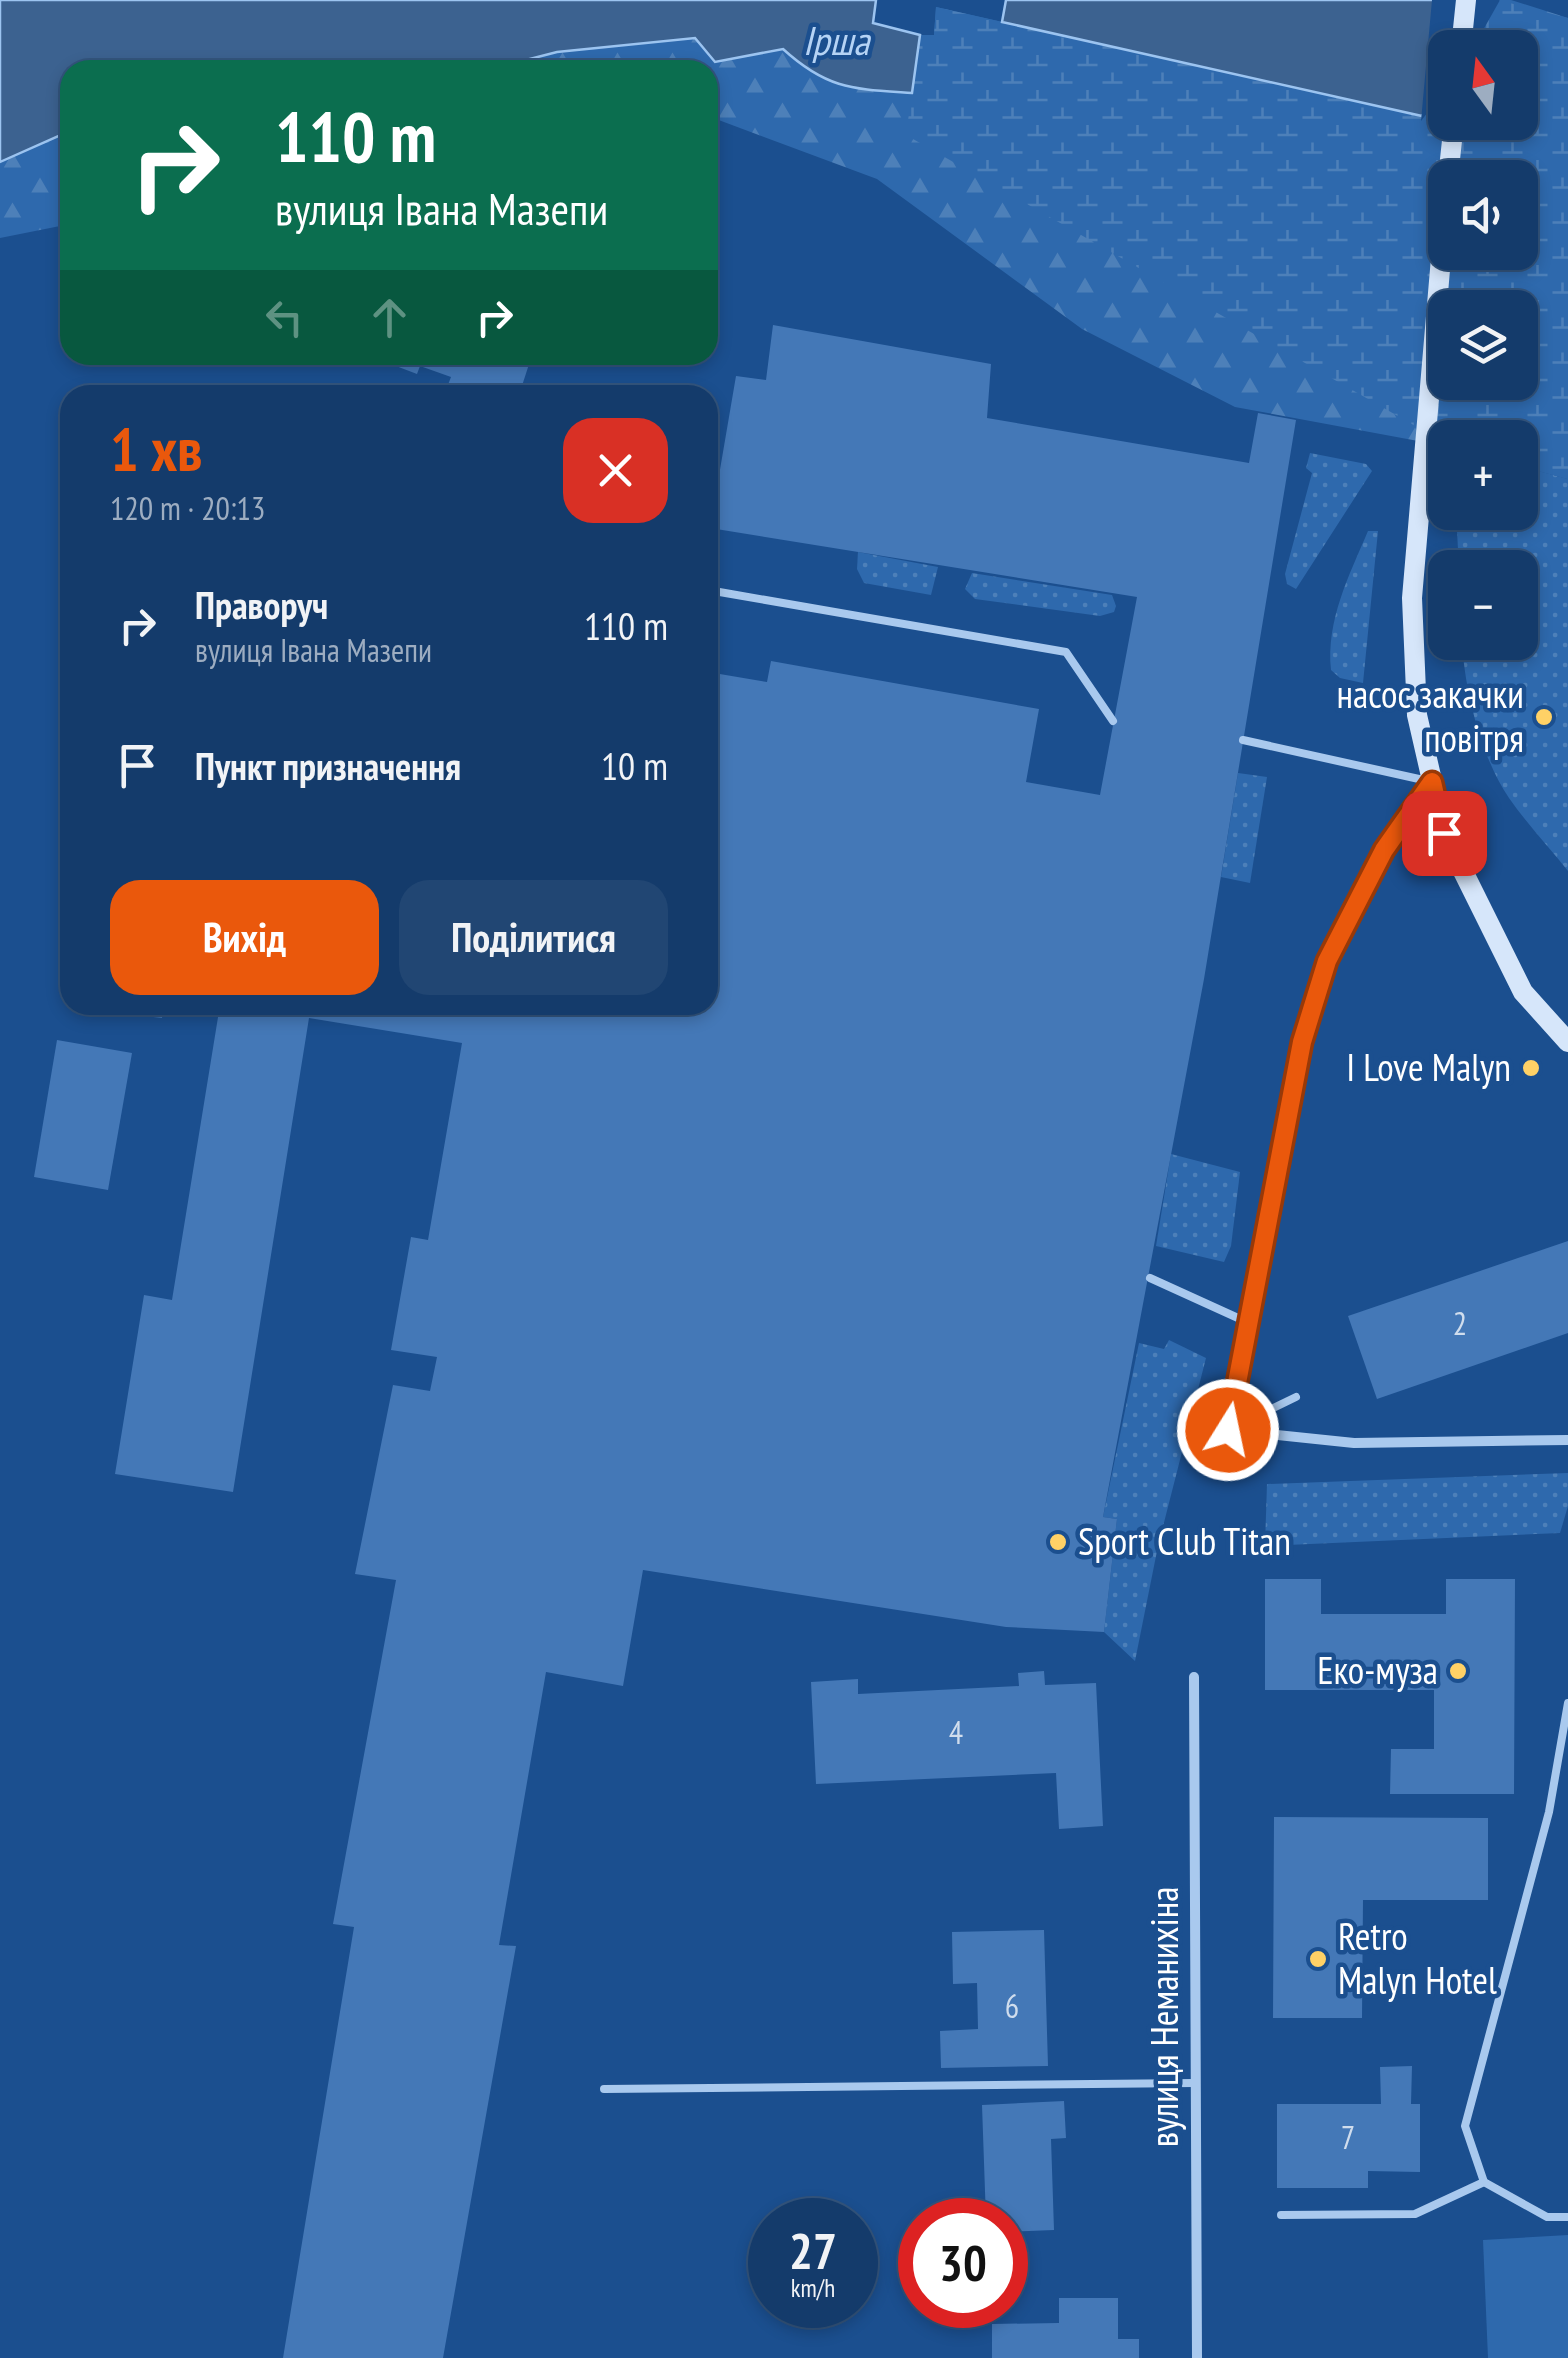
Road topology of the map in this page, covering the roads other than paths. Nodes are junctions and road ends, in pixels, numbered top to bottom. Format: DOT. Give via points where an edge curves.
graph roads {
  1 [pos="1466,0"];
  2 [pos="1463,30"];
  3 [pos="1439,270"];
  4 [pos="718,592"];
  5 [pos="1113,721"];
  6 [pos="1243,740"];
  7 [pos="1432,782"];
  8 [pos="1568,1042"];
  9 [pos="1150,1278"];
  10 [pos="1248,1323"];
  11 [pos="1296,1397"];
  12 [pos="1228,1430"];
  13 [pos="1568,1440"];
  14 [pos="1194,1676"];
  15 [pos="1568,1703"];
  16 [pos="1196,2083"];
  17 [pos="604,2089"];
  18 [pos="1484,2182"];
  19 [pos="1281,2215"];
  20 [pos="1568,2216"];
  21 [pos="1197,2358"];
  1 -- 2 [label="main road"];
  3 -- 7 [label="main road" via="1412,598 1416,715"];
  4 -- 5 [label="lane" via="1066,652"];
  6 -- 7 [label="lane"];
  7 -- 8 [label="main road" via="1444,833 1524,992"];
  7 -- 10 [label="street" via="1384,850 1327,961 1302,1042"];
  9 -- 10 [label="lane"];
  10 -- 12 [label="street"];
  11 -- 12 [label="lane"];
  12 -- 13 [label="street" via="1354,1444"];
  14 -- 16 [label="street, вулиця Неманихіна"];
  15 -- 18 [label="lane" via="1549,1812 1465,2126"];
  16 -- 17 [label="lane"];
  16 -- 21 [label="street, вулиця Неманихіна"];
  18 -- 19 [label="lane" via="1415,2214"];
  18 -- 20 [label="lane" via="1547,2217"];
}
